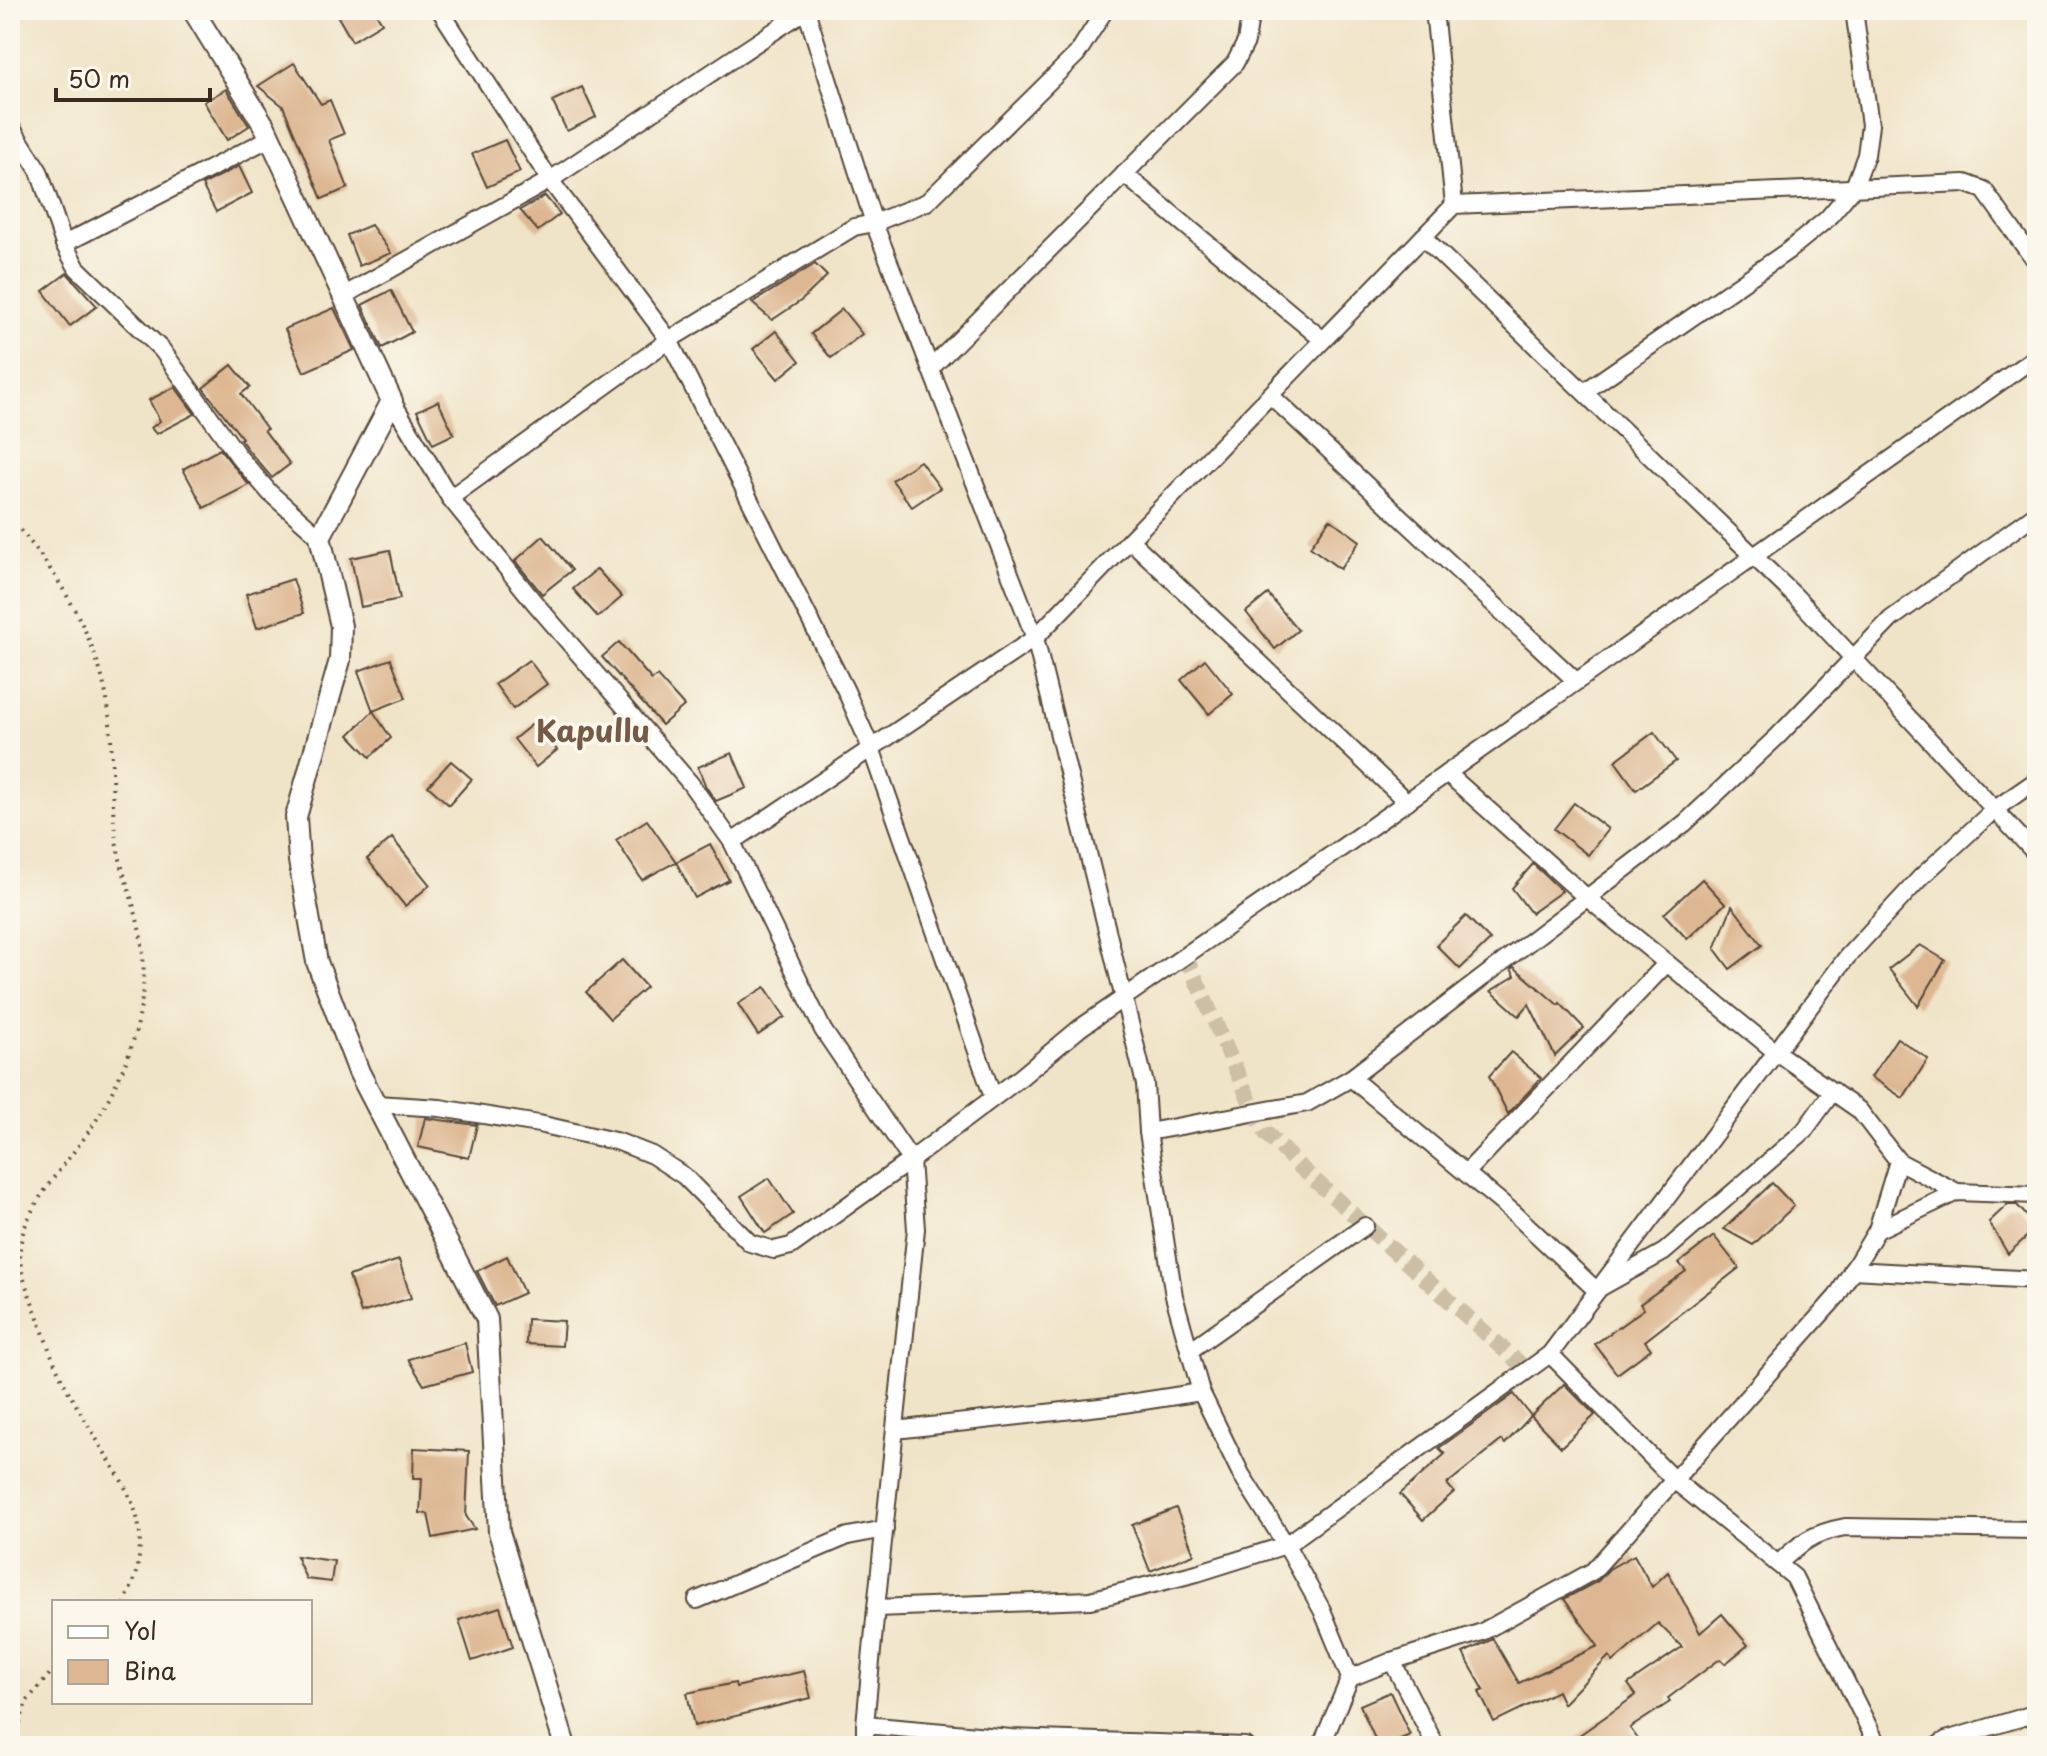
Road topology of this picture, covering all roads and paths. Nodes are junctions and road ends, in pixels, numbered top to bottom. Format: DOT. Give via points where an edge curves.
graph roads {
  1 [pos="193,10"];
  2 [pos="440,10"];
  3 [pos="806,10"];
  4 [pos="1105,10"];
  5 [pos="1251,10"];
  6 [pos="1434,10"];
  7 [pos="1854,10"];
  8 [pos="10,125"];
  9 [pos="270,138"];
  10 [pos="1124,174"];
  11 [pos="550,180"];
  12 [pos="1854,187"];
  13 [pos="1454,205"];
  14 [pos="874,223"];
  15 [pos="1423,237"];
  16 [pos="64,244"];
  17 [pos="2037,264"];
  18 [pos="343,296"];
  19 [pos="669,340"];
  20 [pos="1323,340"];
  21 [pos="2037,356"];
  22 [pos="930,369"];
  23 [pos="1584,392"];
  24 [pos="1270,395"];
  25 [pos="392,401"];
  26 [pos="450,498"];
  27 [pos="2037,513"];
  28 [pos="10,518"];
  29 [pos="320,537"];
  30 [pos="1130,540"];
  31 [pos="1753,556"];
  32 [pos="1035,638"];
  33 [pos="1853,658"];
  34 [pos="1576,681"];
  35 [pos="871,748"];
  36 [pos="1447,773"];
  37 [pos="2037,780"];
  38 [pos="1407,802"];
  39 [pos="1995,809"];
  40 [pos="732,842"];
  41 [pos="2037,855"];
  42 [pos="1586,897"];
  43 [pos="1667,963"];
  44 [pos="1124,998"];
  45 [pos="1776,1052"];
  46 [pos="1351,1078"];
  47 [pos="1833,1091"];
  48 [pos="993,1097"];
  49 [pos="376,1104"];
  50 [pos="1148,1132"];
  51 [pos="911,1160"];
  52 [pos="1898,1161"];
  53 [pos="1466,1173"];
  54 [pos="1957,1192"];
  55 [pos="2037,1195"];
  56 [pos="1365,1226"];
  57 [pos="1877,1230"];
  58 [pos="1852,1270"];
  59 [pos="2037,1280"];
  60 [pos="1596,1290"];
  61 [pos="1189,1351"];
  62 [pos="1550,1354"];
  63 [pos="1201,1392"];
  64 [pos="895,1430"];
  65 [pos="1674,1480"];
  66 [pos="885,1529"];
  67 [pos="2037,1530"];
  68 [pos="1286,1545"];
  69 [pos="1778,1564"];
  70 [pos="125,1600"];
  71 [pos="697,1600"];
  72 [pos="876,1608"];
  73 [pos="1392,1661"];
  74 [pos="52,1671"];
  75 [pos="1350,1678"];
  76 [pos="2037,1713"];
  77 [pos="865,1725"];
  78 [pos="1973,1739"];
  79 [pos="1077,1743"];
  80 [pos="13,1746"];
  81 [pos="565,1746"];
  82 [pos="865,1746"];
  83 [pos="1245,1746"];
  84 [pos="1321,1746"];
  85 [pos="1436,1746"];
  86 [pos="1878,1746"];
  87 [pos="1937,1746"];
  1 -- 9 [label="street"];
  2 -- 11 [label="street"];
  3 -- 11 [label="street"];
  3 -- 14 [label="street"];
  4 -- 14 [label="street" via="1077,54 927,202"];
  5 -- 10 [label="street" via="1246,42 1235,63"];
  6 -- 13 [label="street"];
  7 -- 12 [label="street" via="1870,125"];
  8 -- 16 [label="street" via="39,171"];
  9 -- 16 [label="street"];
  9 -- 18 [label="street"];
  10 -- 20 [label="street"];
  10 -- 22 [label="street"];
  11 -- 18 [label="street"];
  11 -- 19 [label="street"];
  12 -- 13 [label="street"];
  12 -- 17 [label="street" via="1974,185 1984,190"];
  12 -- 23 [label="street" via="1827,219 1789,250"];
  13 -- 15 [label="street"];
  14 -- 19 [label="street" via="854,227"];
  14 -- 22 [label="street"];
  15 -- 20 [label="street"];
  15 -- 23 [label="street"];
  16 -- 29 [label="street" via="86,279 162,350 239,457"];
  18 -- 25 [label="street"];
  19 -- 26 [label="street"];
  19 -- 35 [label="street"];
  20 -- 24 [label="street"];
  21 -- 31 [label="street"];
  22 -- 32 [label="street"];
  23 -- 31 [label="street"];
  24 -- 30 [label="street"];
  24 -- 34 [label="street"];
  25 -- 26 [label="street"];
  25 -- 29 [label="street"];
  26 -- 40 [label="street" via="690,783"];
  27 -- 33 [label="street" via="1891,619"];
  28 -- 70 [label="path" via="37,547 68,596 102,681 109,712 116,839 140,928 143,990 125,1065 93,1126 30,1213 20,1245 24,1279 56,1368 134,1506 140,1550"];
  29 -- 49 [label="street" via="341,626 340,660 296,817 299,861 317,962"];
  30 -- 32 [label="street"];
  30 -- 38 [label="street"];
  31 -- 33 [label="street"];
  31 -- 34 [label="street"];
  32 -- 35 [label="street"];
  32 -- 44 [label="street"];
  33 -- 39 [label="street"];
  33 -- 42 [label="street" via="1685,823"];
  34 -- 36 [label="street"];
  35 -- 40 [label="street"];
  35 -- 48 [label="street"];
  36 -- 38 [label="street"];
  36 -- 42 [label="street"];
  37 -- 39 [label="street"];
  38 -- 44 [label="street"];
  39 -- 41 [label="street"];
  39 -- 45 [label="street" via="1921,877 1847,957"];
  40 -- 51 [label="street" via="823,1030"];
  42 -- 43 [label="street"];
  42 -- 46 [label="street"];
  43 -- 45 [label="street"];
  43 -- 53 [label="street"];
  44 -- 48 [label="street"];
  44 -- 50 [label="street" via="1145,1084"];
  45 -- 47 [label="street"];
  45 -- 60 [label="street"];
  46 -- 50 [label="street" via="1307,1103"];
  46 -- 53 [label="street"];
  47 -- 52 [label="street" via="1859,1110"];
  47 -- 60 [label="street" via="1804,1131 1664,1252"];
  48 -- 51 [label="street"];
  49 -- 51 [label="street" via="483,1115 636,1148 684,1176 744,1238 765,1250 791,1246"];
  49 -- 81 [label="street" via="487,1319 499,1532"];
  50 -- 61 [label="street" via="1174,1296"];
  51 -- 64 [label="street" via="916,1229"];
  52 -- 54 [label="street"];
  52 -- 57 [label="street"];
  53 -- 60 [label="street"];
  54 -- 55 [label="street"];
  54 -- 57 [label="street"];
  56 -- 61 [label="street"];
  57 -- 58 [label="street"];
  58 -- 59 [label="street"];
  58 -- 65 [label="street" via="1837,1296"];
  60 -- 62 [label="street"];
  61 -- 63 [label="street"];
  62 -- 65 [label="street"];
  62 -- 68 [label="street"];
  63 -- 64 [label="street"];
  63 -- 68 [label="street" via="1241,1474"];
  64 -- 66 [label="street"];
  65 -- 69 [label="street"];
  65 -- 73 [label="street" via="1593,1571 1482,1632"];
  66 -- 71 [label="street" via="848,1536"];
  66 -- 72 [label="street"];
  67 -- 69 [label="street" via="1845,1527 1803,1540"];
  68 -- 72 [label="street" via="1090,1600"];
  68 -- 75 [label="street" via="1322,1610"];
  69 -- 86 [label="street" via="1794,1577"];
  72 -- 77 [label="street"];
  73 -- 75 [label="street"];
  73 -- 85 [label="street"];
  74 -- 80 [label="path" via="26,1702"];
  75 -- 84 [label="street"];
  76 -- 78 [label="street"];
  77 -- 79 [label="street"];
  77 -- 82 [label="street"];
  78 -- 87 [label="street" via="1946,1740"];
  79 -- 83 [label="street"];
}
